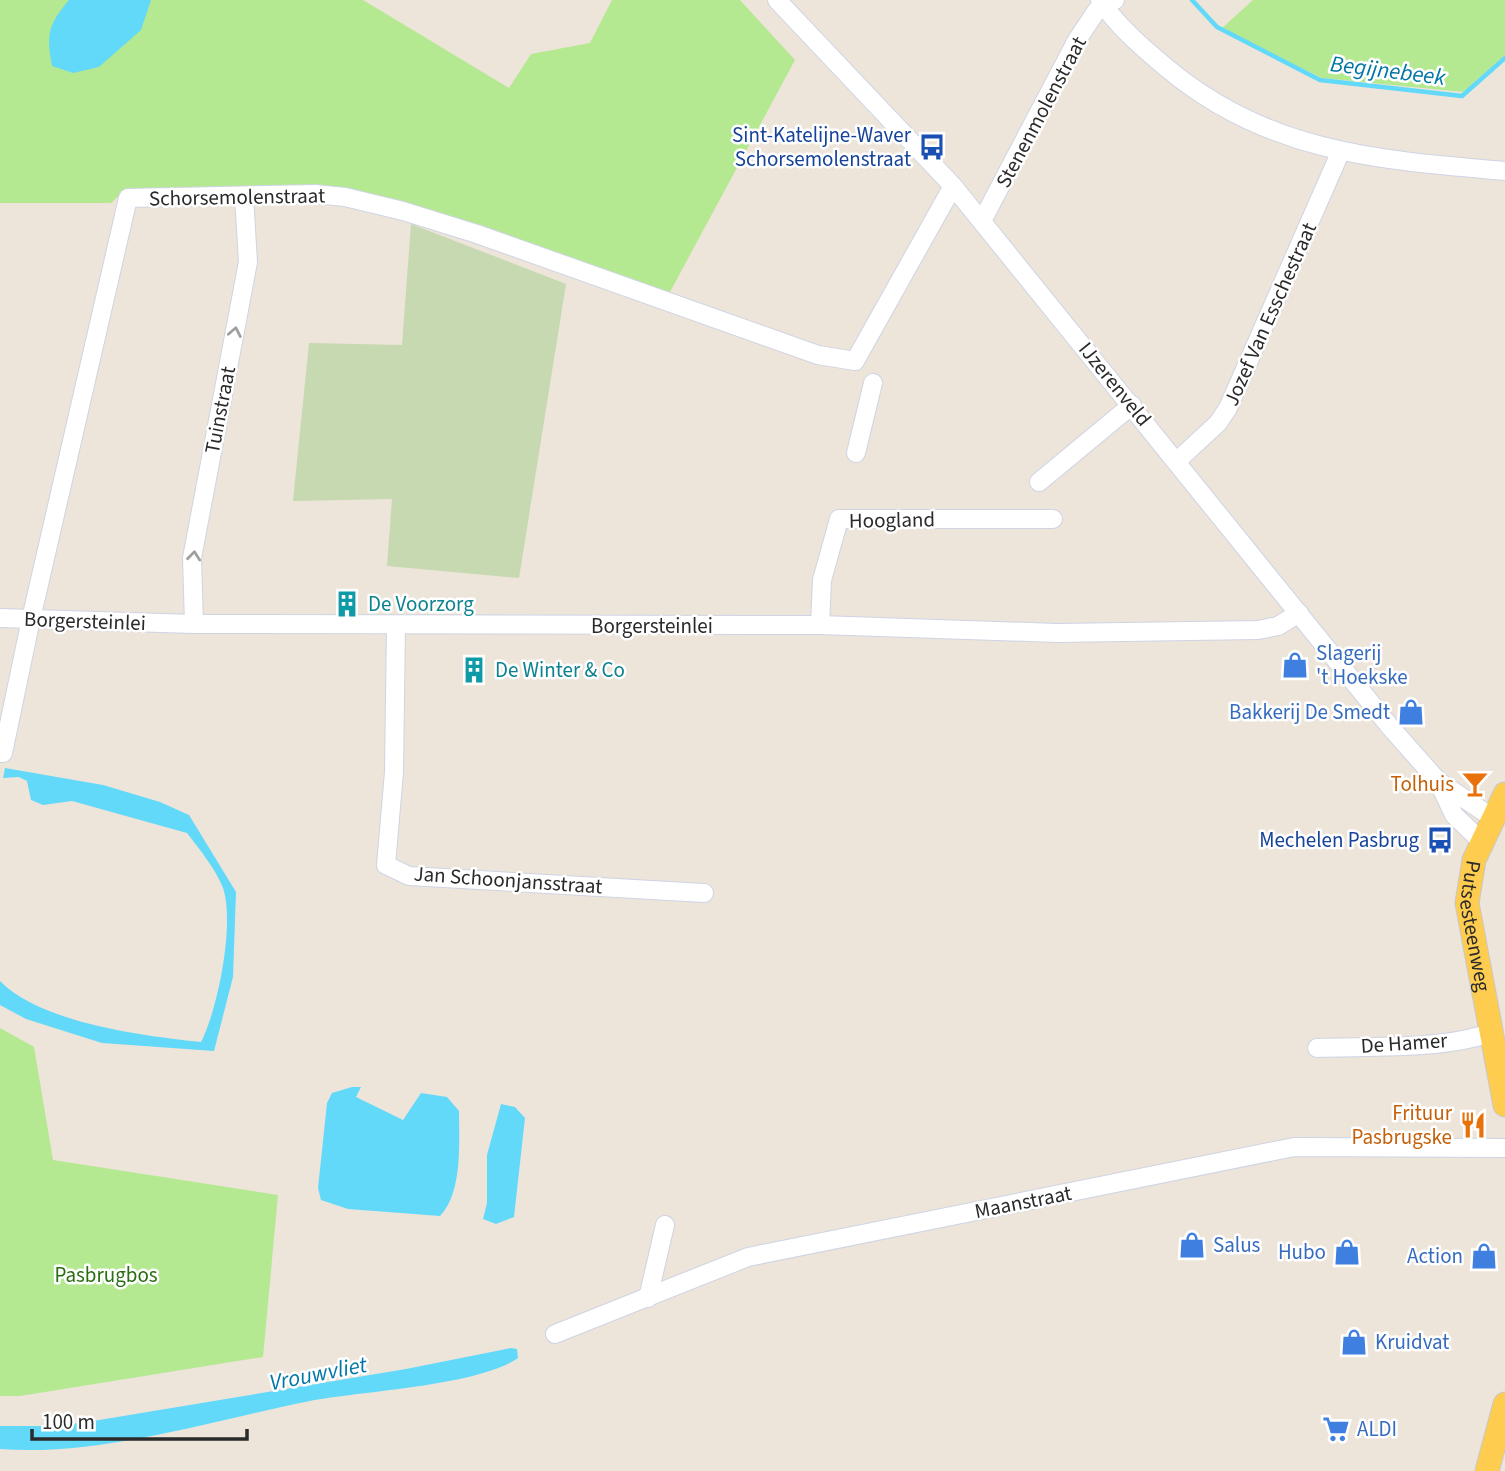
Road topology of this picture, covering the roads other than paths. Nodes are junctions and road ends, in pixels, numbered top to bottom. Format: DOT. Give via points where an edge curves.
graph roads {
  1 [pos="777,0"];
  2 [pos="1106,2"];
  3 [pos="1340,153"];
  4 [pos="1505,171"];
  5 [pos="953,186"];
  6 [pos="244,196"];
  7 [pos="982,221"];
  8 [pos="873,383"];
  9 [pos="1132,405"];
  10 [pos="856,453"];
  11 [pos="1177,460"];
  12 [pos="1039,482"];
  13 [pos="1053,519"];
  14 [pos="1299,613"];
  15 [pos="0,618"];
  16 [pos="31,619"];
  17 [pos="194,624"];
  18 [pos="396,625"];
  19 [pos="820,625"];
  20 [pos="3,753"];
  21 [pos="1438,781"];
  22 [pos="1505,794"];
  23 [pos="1493,818"];
  24 [pos="1482,842"];
  25 [pos="704,893"];
  26 [pos="1494,1025"];
  27 [pos="1317,1048"];
  28 [pos="1505,1105"];
  29 [pos="1505,1148"];
  30 [pos="665,1225"];
  31 [pos="648,1298"];
  32 [pos="555,1334"];
  33 [pos="1505,1404"];
  34 [pos="1487,1471"];
  1 -- 5 [label="street, IJzerenveld"];
  2 -- 3 [label="street" via="1147,52 1189,87 1276,134"];
  2 -- 7 [label="street, Stenenmolenstraat" via="1077,40"];
  3 -- 4 [label="street"];
  3 -- 11 [label="street, Jozef Van Esschestraat" via="1228,408"];
  5 -- 6 [label="street, Schorsemolenstraat" via="855,361 818,355 403,211 345,197"];
  5 -- 7 [label="street, IJzerenveld"];
  6 -- 16 [label="street, Schorsemolenstraat" via="128,198"];
  17 -- 6 [label="street, Tuinstraat, one-way" via="192,558 248,262"];
  7 -- 9 [label="street, IJzerenveld"];
  8 -- 10 [label="street"];
  9 -- 11 [label="street, IJzerenveld"];
  9 -- 12 [label="street"];
  11 -- 14 [label="street, IJzerenveld"];
  13 -- 19 [label="street, Hoogland" via="839,519 822,580"];
  14 -- 19 [label="street, Borgersteinlei" via="1278,626 1258,629 1057,633"];
  14 -- 21 [label="street, IJzerenveld"];
  15 -- 16 [label="street, Borgersteinlei"];
  16 -- 17 [label="street, Borgersteinlei"];
  16 -- 20 [label="street, Schorsemolenstraat"];
  17 -- 18 [label="street, Borgersteinlei"];
  18 -- 19 [label="street, Borgersteinlei"];
  18 -- 25 [label="street, Jan Schoonjansstraat" via="394,772 386,865 409,876"];
  21 -- 23 [label="street, IJzerenveld"];
  21 -- 24 [label="street, IJzerenveld" via="1454,815"];
  22 -- 23 [label="main road, Putsesteenweg"];
  23 -- 24 [label="main road, Putsesteenweg"];
  24 -- 26 [label="main road, Putsesteenweg" via="1469,879 1467,915"];
  26 -- 27 [label="street, De Hamer" via="1475,1038"];
  26 -- 28 [label="main road, Putsesteenweg"];
  29 -- 31 [label="street, Maanstraat" via="1294,1147 748,1257"];
  30 -- 31 [label="street"];
  31 -- 32 [label="street, Maanstraat"];
  33 -- 34 [label="main road"];
}
